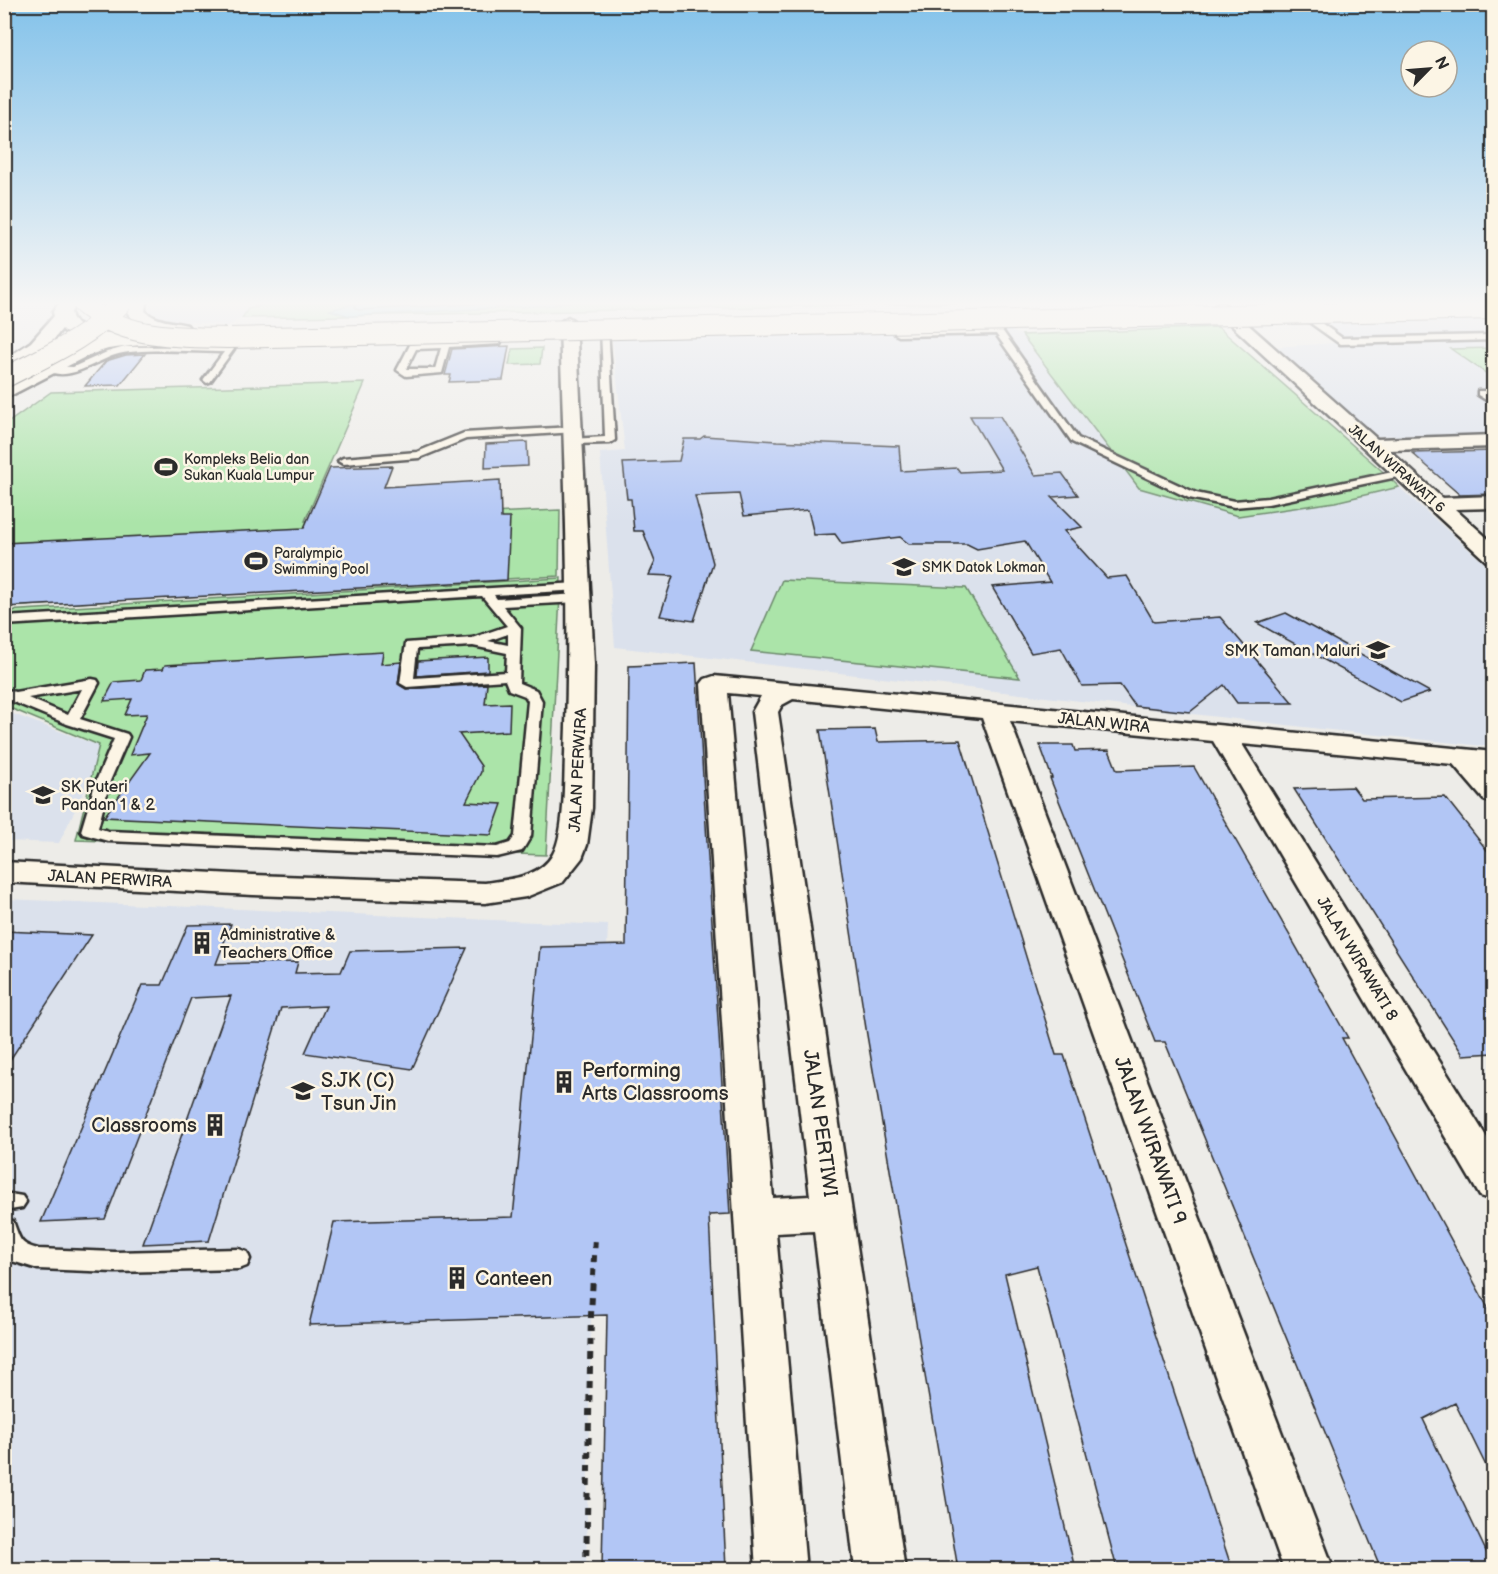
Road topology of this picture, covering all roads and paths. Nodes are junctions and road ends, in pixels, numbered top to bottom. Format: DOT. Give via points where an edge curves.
graph roads {
  1 [pos="37,375"];
  2 [pos="210,375"];
  3 [pos="570,375"];
  4 [pos="607,375"];
  5 [pos="1032,375"];
  6 [pos="1295,375"];
  7 [pos="207,380"];
  8 [pos="4,393"];
  9 [pos="1481,393"];
  10 [pos="1494,402"];
  11 [pos="573,436"];
  12 [pos="1494,441"];
  13 [pos="1372,445"];
  14 [pos="343,461"];
  15 [pos="1402,473"];
  16 [pos="1494,502"];
  17 [pos="1436,504"];
  18 [pos="1494,556"];
  19 [pos="485,592"];
  20 [pos="578,599"];
  21 [pos="495,603"];
  22 [pos="4,621"];
  23 [pos="515,628"];
  24 [pos="473,642"];
  25 [pos="513,650"];
  26 [pos="512,676"];
  27 [pos="790,691"];
  28 [pos="11,695"];
  29 [pos="993,711"];
  30 [pos="72,721"];
  31 [pos="1222,733"];
  32 [pos="1462,757"];
  33 [pos="1494,760"];
  34 [pos="1494,794"];
  35 [pos="4,872"];
  36 [pos="1494,1184"];
  37 [pos="833,1212"];
  38 [pos="753,1217"];
  39 [pos="4,1228"];
  40 [pos="595,1237"];
  41 [pos="239,1259"];
  42 [pos="586,1569"];
  43 [pos="781,1569"];
  44 [pos="880,1569"];
  45 [pos="1309,1569"];
  1 -- 8 [label="main road"];
  2 -- 7 [label="lane"];
  3 -- 11 [label="street, JALAN PERWIRA"];
  4 -- 11 [label="lane" via="610,440"];
  5 -- 15 [label="lane" via="1075,440 1193,496 1234,504 1268,501"];
  6 -- 13 [label="street, JALAN WIRAWATI 6"];
  9 -- 10 [label="lane"];
  11 -- 14 [label="lane" via="464,436 419,455"];
  11 -- 20 [label="street, JALAN PERWIRA"];
  12 -- 13 [label="street"];
  13 -- 15 [label="street, JALAN WIRAWATI 6"];
  15 -- 17 [label="street, JALAN WIRAWATI 6"];
  16 -- 17 [label="street"];
  17 -- 18 [label="street, JALAN WIRAWATI 6"];
  19 -- 20 [label="lane"];
  19 -- 21 [label="lane"];
  19 -- 22 [label="lane"];
  20 -- 21 [label="lane"];
  20 -- 35 [label="street, JALAN PERWIRA" via="581,664 577,808 567,858 540,882 484,893"];
  21 -- 23 [label="lane"];
  23 -- 24 [label="lane"];
  23 -- 25 [label="lane"];
  24 -- 25 [label="lane"];
  24 -- 26 [label="lane" via="411,646 407,683"];
  25 -- 26 [label="lane"];
  26 -- 30 [label="lane" via="514,687 531,693 535,701 523,836 516,847 497,852 108,836 89,831 103,781 122,737"];
  27 -- 29 [label="street, JALAN WIRA"];
  27 -- 37 [label="street, JALAN PERTIWI" via="771,700 765,712"];
  27 -- 38 [label="street, JALAN WIRA" via="714,684"];
  28 -- 30 [label="lane"];
  28 -- 30 [label="lane" via="92,683"];
  29 -- 31 [label="street, JALAN WIRA"];
  29 -- 45 [label="street, JALAN WIRAWATI 9"];
  31 -- 32 [label="street, JALAN WIRA"];
  31 -- 36 [label="street, JALAN WIRAWATI 8"];
  32 -- 33 [label="street, JALAN WIRA"];
  32 -- 34 [label="street"];
  37 -- 38 [label="street"];
  37 -- 44 [label="street, JALAN PERTIWI"];
  38 -- 43 [label="street"];
  39 -- 41 [label="lane" via="8,1241 28,1258 115,1262"];
  40 -- 42 [label="path"];
}
